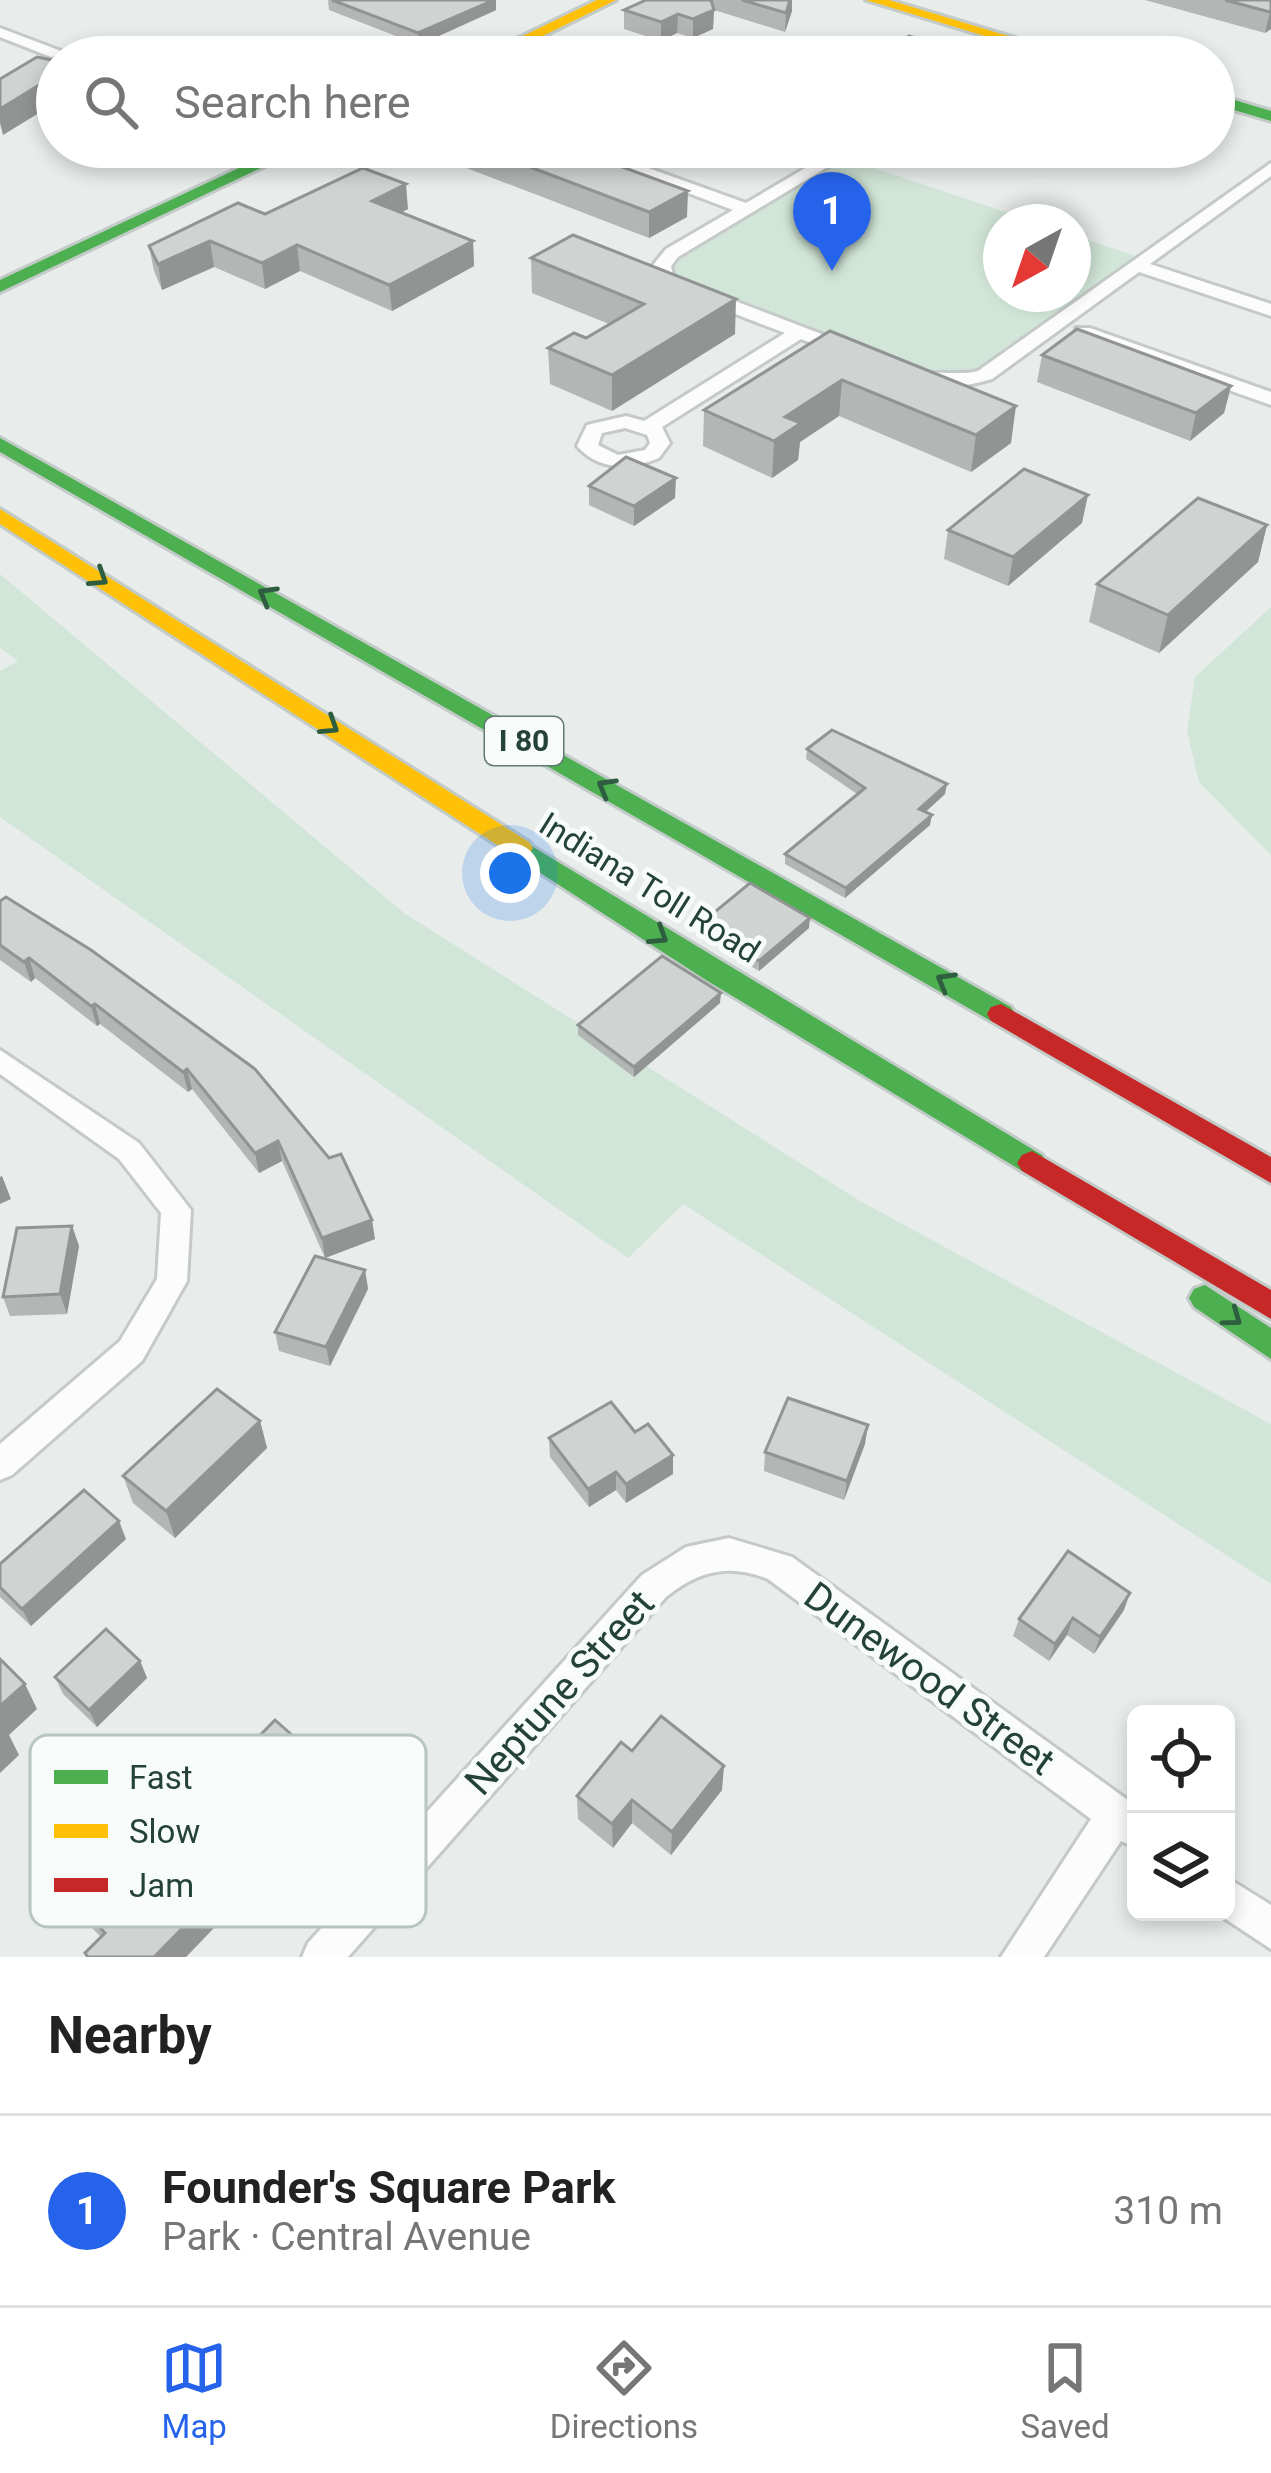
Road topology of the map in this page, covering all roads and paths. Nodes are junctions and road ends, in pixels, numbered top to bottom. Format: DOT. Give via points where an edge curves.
graph roads {
  1 [pos="609,0"];
  2 [pos="873,0"];
  3 [pos="0,32"];
  4 [pos="533,36"];
  5 [pos="976,36"];
  6 [pos="36,46"];
  7 [pos="1235,105"];
  8 [pos="1271,116"];
  9 [pos="252,168"];
  10 [pos="633,168"];
  11 [pos="811,168"];
  12 [pos="1271,168"];
  13 [pos="747,209"];
  14 [pos="1136,265"];
  15 [pos="0,287"];
  16 [pos="1271,310"];
  17 [pos="1057,322"];
  18 [pos="799,332"];
  19 [pos="866,358"];
  20 [pos="903,372"];
  21 [pos="1271,399"];
  22 [pos="648,427"];
  23 [pos="0,444"];
  24 [pos="0,515"];
  25 [pos="1046,1040"];
  26 [pos="0,1060"];
  27 [pos="968,1126"];
  28 [pos="1271,1149"];
  29 [pos="1271,1171"];
  30 [pos="1271,1306"];
  31 [pos="1271,1346"];
  32 [pos="0,1465"];
  33 [pos="712,1552"];
  34 [pos="1126,1822"];
  35 [pos="426,1841"];
  36 [pos="1235,1903"];
  37 [pos="349,1927"];
  38 [pos="1271,1930"];
  39 [pos="322,1957"];
  40 [pos="1022,1957"];
  1 -- 4 [label="main road"];
  2 -- 5 [label="main road"];
  3 -- 6 [label="street"];
  7 -- 8 [label="main road"];
  9 -- 15 [label="main road"];
  10 -- 13 [label="street"];
  11 -- 13 [label="street"];
  12 -- 14 [label="street"];
  13 -- 18 [label="street" via="672,253 664,277"];
  14 -- 16 [label="street"];
  14 -- 17 [label="street"];
  17 -- 20 [label="street" via="985,375 965,381"];
  17 -- 21 [label="street"];
  18 -- 19 [label="street"];
  18 -- 22 [label="street"];
  25 -- 23 [label="main road, Indiana Toll Road / I 80, one-way"];
  24 -- 27 [label="main road, Indiana Toll Road, one-way"];
  25 -- 28 [label="main road"];
  25 -- 29 [label="main road, Indiana Toll Road / I 80"];
  26 -- 32 [label="street" via="129,1151 176,1210 172,1281 131,1351"];
  27 -- 30 [label="main road, Indiana Toll Road"];
  27 -- 31 [label="main road, one-way"];
  33 -- 34 [label="street, Dunewood Street" via="780,1568"];
  33 -- 35 [label="street, Neptune Street" via="654,1586"];
  34 -- 40 [label="street"];
  36 -- 38 [label="street"];
  37 -- 39 [label="street, Neptune Street"];
}
